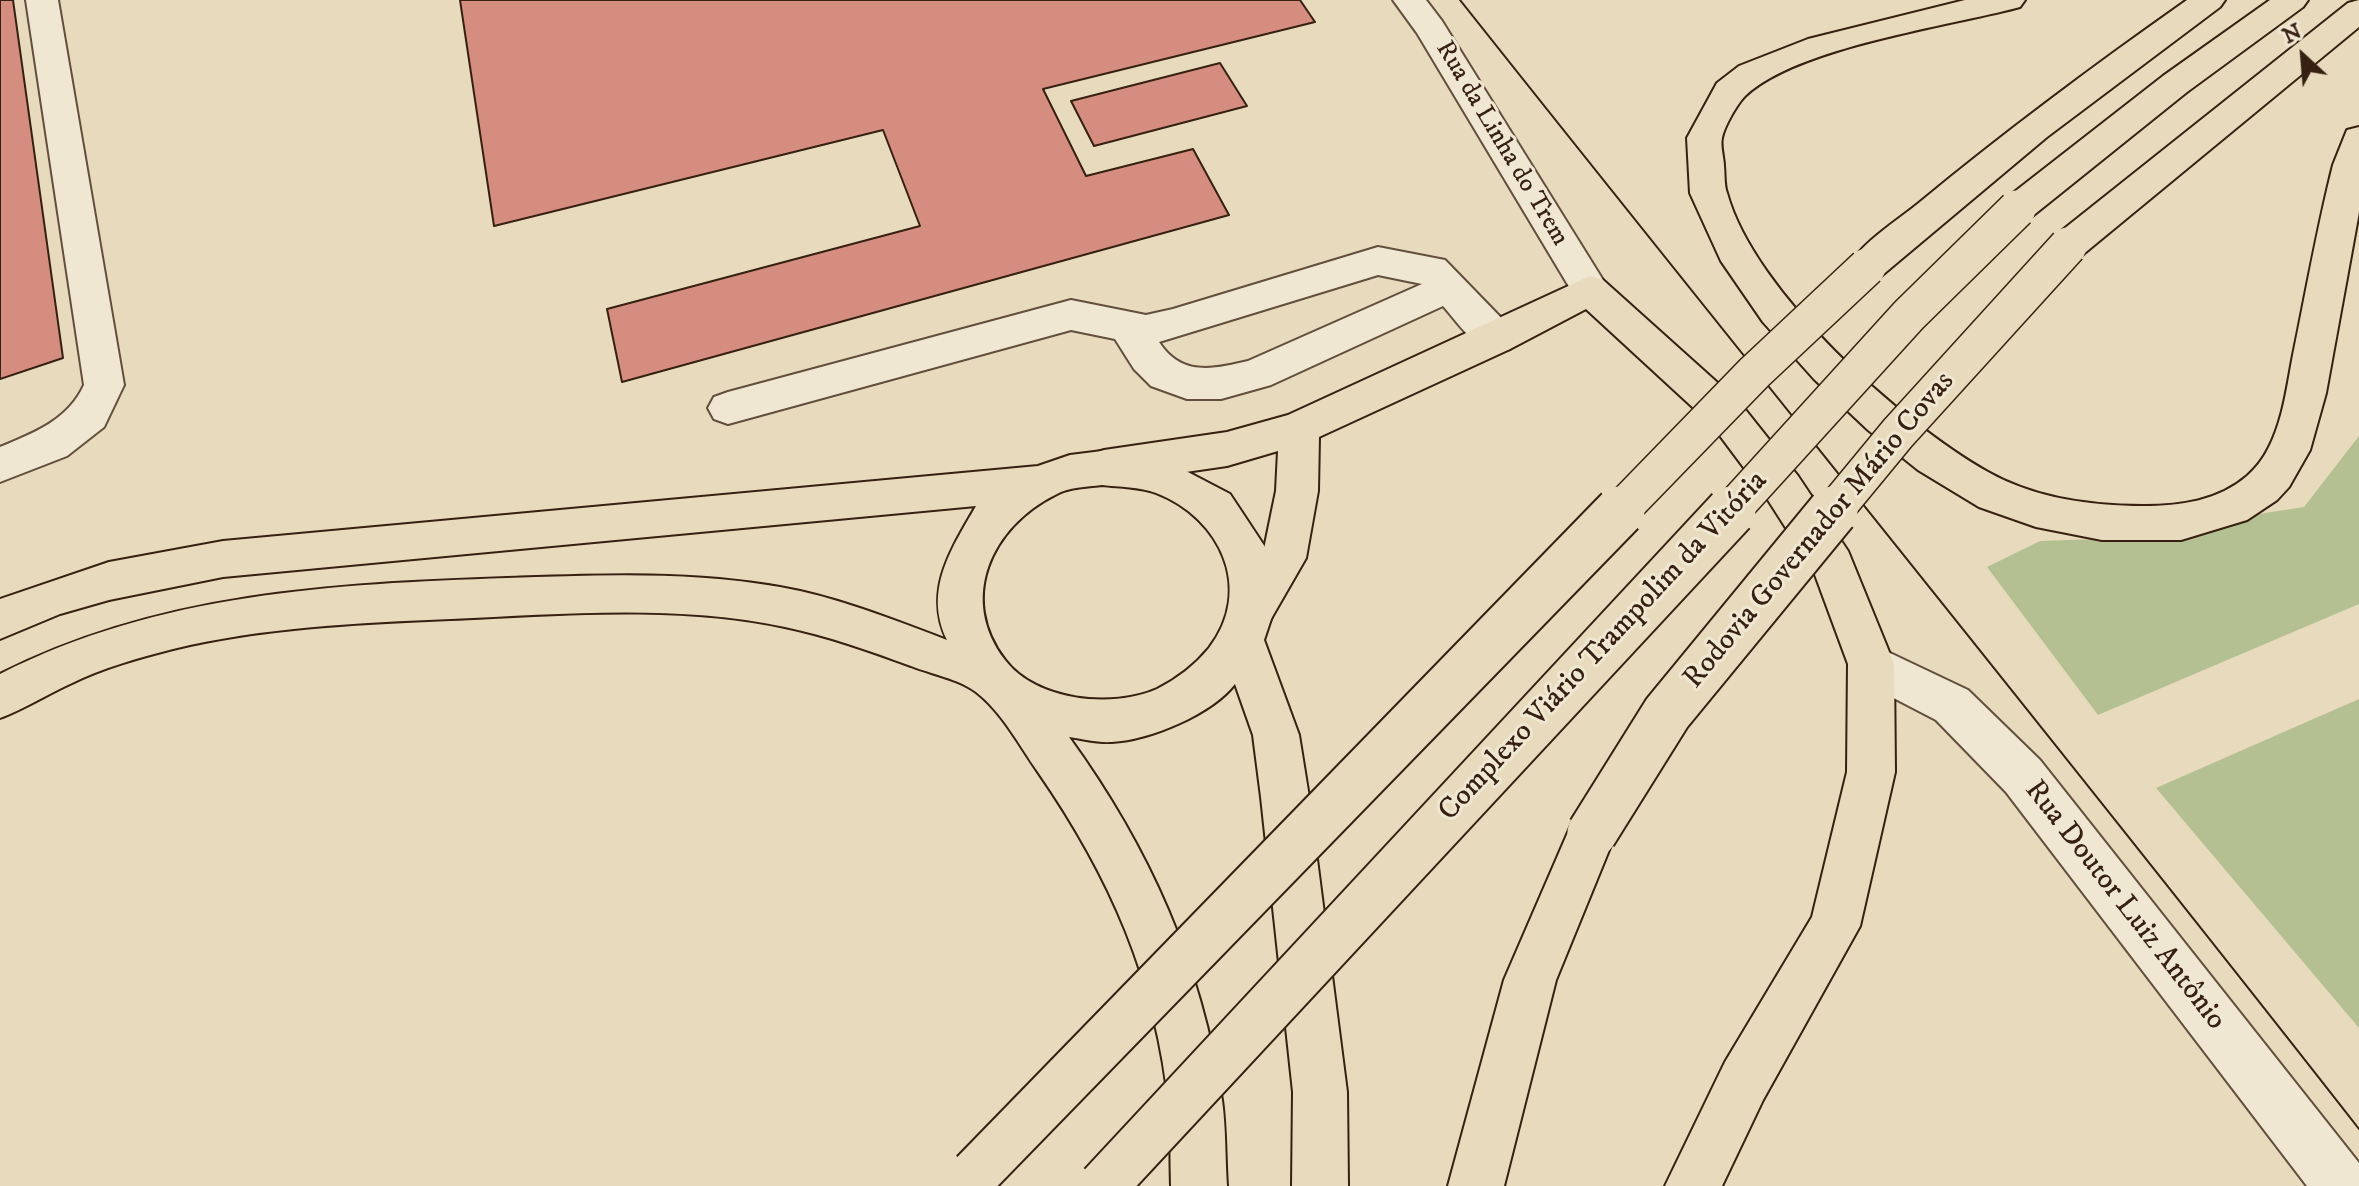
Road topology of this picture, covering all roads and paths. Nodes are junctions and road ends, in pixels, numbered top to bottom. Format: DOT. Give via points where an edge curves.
graph roads {
  1 [pos="42,0"];
  2 [pos="1409,0"];
  3 [pos="2009,0"];
  4 [pos="2209,0"];
  5 [pos="2292,0"];
  6 [pos="2359,10"];
  7 [pos="2359,139"];
  8 [pos="1448,288"];
  9 [pos="1590,290"];
  10 [pos="1129,328"];
  11 [pos="1496,338"];
  12 [pos="728,408"];
  13 [pos="1299,428"];
  14 [pos="0,465"];
  15 [pos="1102,468"];
  16 [pos="1039,483"];
  17 [pos="0,619"];
  18 [pos="1247,625"];
  19 [pos="1871,664"];
  20 [pos="1000,684"];
  21 [pos="0,697"];
  22 [pos="970,1180"];
  23 [pos="1103,1186"];
  24 [pos="1199,1186"];
  25 [pos="1320,1186"];
  26 [pos="1476,1186"];
  27 [pos="1693,1186"];
  28 [pos="2342,1186"];
  1 -- 14 [label="street" via="104,385 90,416 52,444"];
  2 -- 9 [label="street, Rua da Linha do Trem"];
  3 -- 7 [label="main road" via="1837,42 1759,70 1730,89 1712,113 1703,141 1702,172 1731,248 1816,357 1921,452 1976,486 2025,505 2103,524 2177,524 2219,513 2273,476 2292,444 2304,399"];
  4 -- 22 [label="main road, bridge" via="1967,179 1755,372"];
  5 -- 23 [label="main road, Complexo Viário Trampolim da Vitória, bridge" via="2017,209 1909,315"];
  6 -- 26 [label="main road, Rodovia Governador Mário Covas, bridge" via="2068,246 1898,433 1667,713 1592,833 1530,980"];
  8 -- 10 [label="street" via="1432,270 1378,261 1173,324"];
  8 -- 10 [label="street" via="1257,374 1221,383 1187,383 1165,375"];
  8 -- 11 [label="street"];
  9 -- 11 [label="main road"];
  9 -- 19 [label="main road" via="1726,414 1783,488 1833,564"];
  10 -- 12 [label="street" via="1071,315"];
  11 -- 13 [label="main road"];
  13 -- 15 [label="main road" via="1227,449"];
  13 -- 18 [label="main road" via="1297,491 1284,558"];
  15 -- 16 [label="main road"];
  15 -- 18 [label="main road" via="1163,476 1215,506 1247,553"];
  16 -- 17 [label="main road" via="223,559 149,569"];
  16 -- 20 [label="main road" via="991,518 963,568 962,624"];
  18 -- 20 [label="main road" via="1211,680 1153,712 1113,721 1058,715"];
  18 -- 25 [label="main road" via="1276,735 1285,797 1320,1092"];
  19 -- 27 [label="main road" via="1871,772 1835,926 1744,1081"];
  19 -- 28 [label="street, Rua Doutor Luiz Antônio" via="1952,705 2023,776"];
  20 -- 21 [label="main road" via="820,617 754,602 593,594 298,608 222,619 89,656"];
  20 -- 24 [label="main road" via="1105,832 1140,900 1183,1041 1195,1102"];
}
